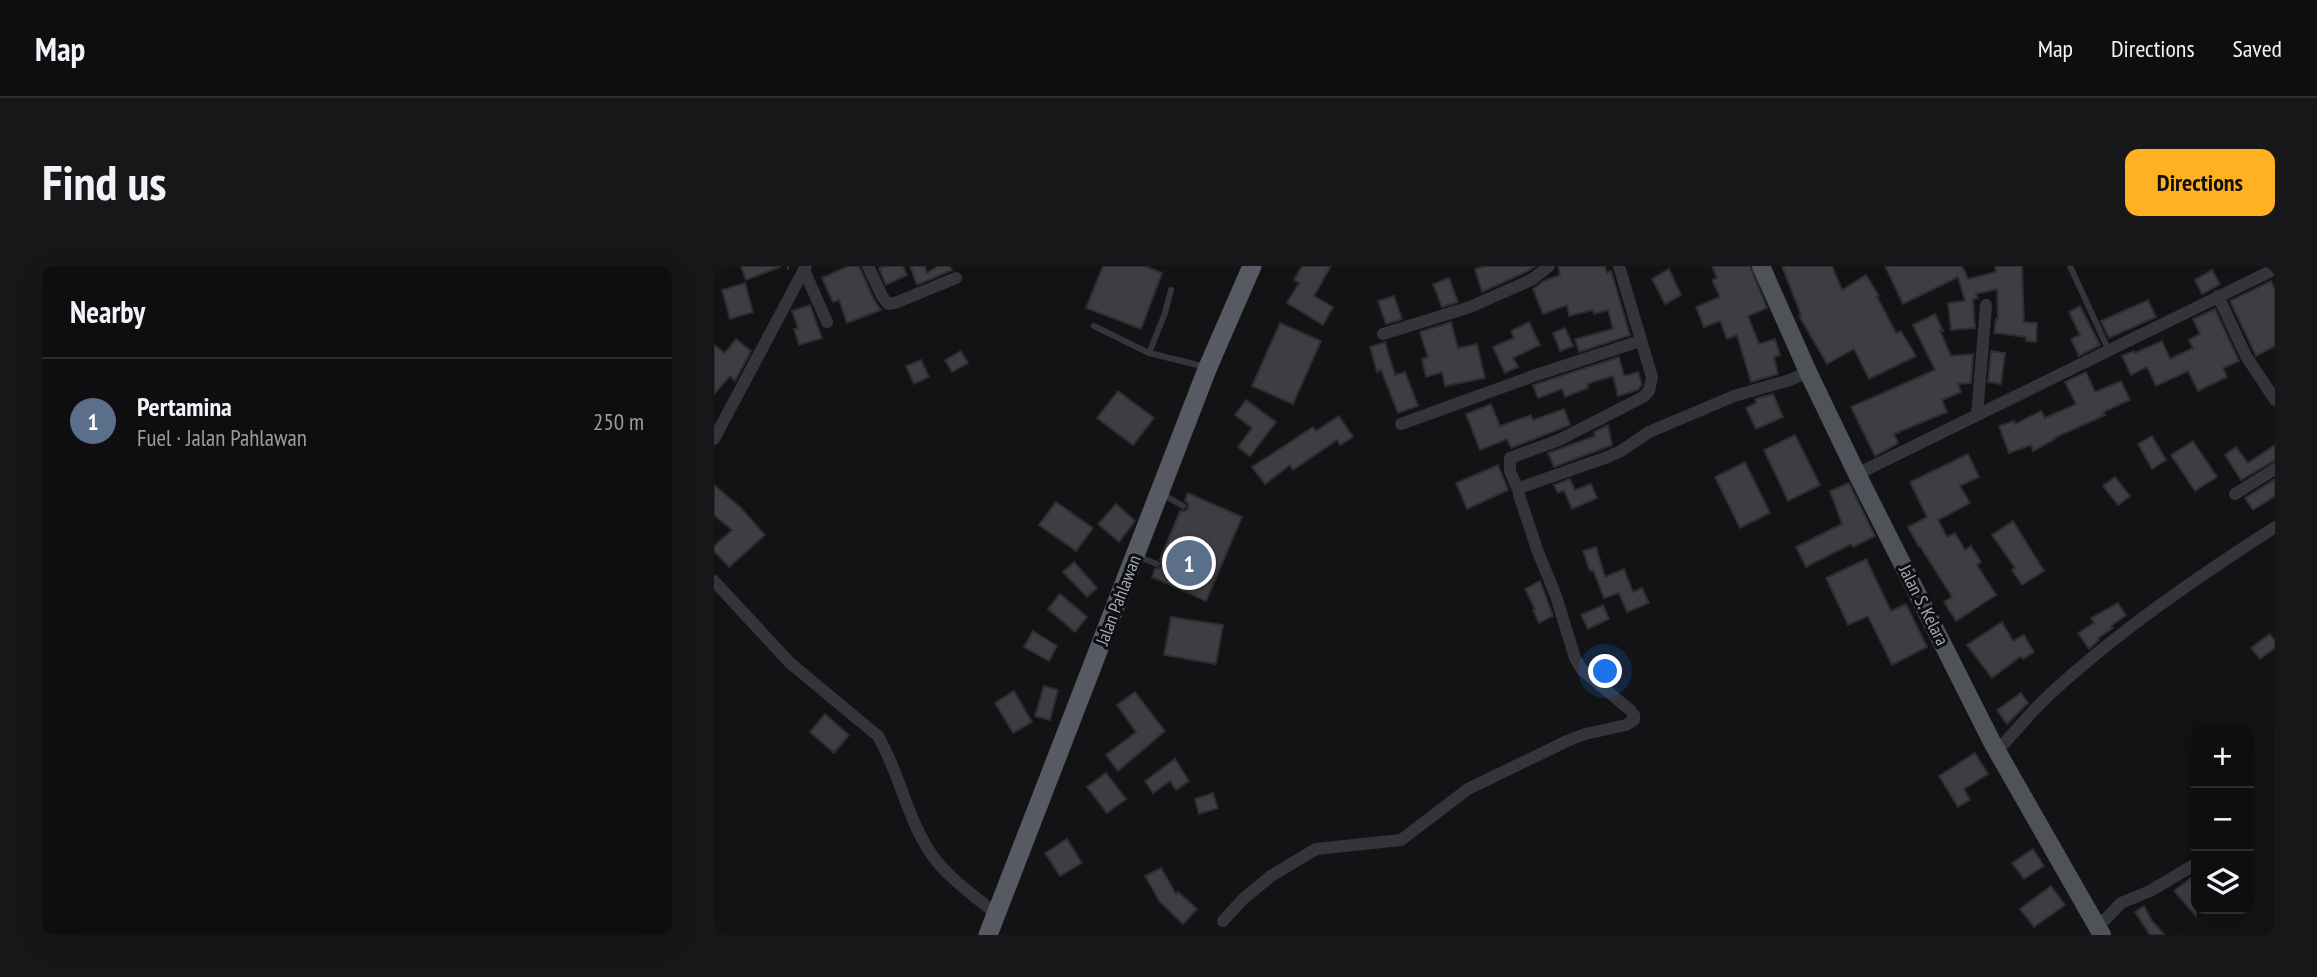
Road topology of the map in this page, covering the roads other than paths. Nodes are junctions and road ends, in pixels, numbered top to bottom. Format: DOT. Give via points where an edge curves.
graph roads {
  1 [pos="868,266"];
  2 [pos="1252,266"];
  3 [pos="1549,266"];
  4 [pos="1619,266"];
  5 [pos="1761,266"];
  6 [pos="2070,266"];
  7 [pos="805,268"];
  8 [pos="2275,269"];
  9 [pos="956,278"];
  10 [pos="1171,290"];
  11 [pos="2218,296"];
  12 [pos="1986,305"];
  13 [pos="827,322"];
  14 [pos="1094,326"];
  15 [pos="1383,334"];
  16 [pos="1640,341"];
  17 [pos="2109,351"];
  18 [pos="1149,353"];
  19 [pos="1208,368"];
  20 [pos="1808,372"];
  21 [pos="2275,400"];
  22 [pos="1977,415"];
  23 [pos="1401,424"];
  24 [pos="714,439"];
  25 [pos="2275,469"];
  26 [pos="1857,474"];
  27 [pos="1518,490"];
  28 [pos="1160,493"];
  29 [pos="2235,494"];
  30 [pos="1183,506"];
  31 [pos="2275,527"];
  32 [pos="1136,555"];
  33 [pos="1157,564"];
  34 [pos="714,581"];
  35 [pos="1997,751"];
  36 [pos="2191,868"];
  37 [pos="996,914"];
  38 [pos="1223,921"];
  39 [pos="2100,931"];
  40 [pos="988,935"];
  1 -- 9 [label="street" via="888,304"];
  2 -- 19 [label="highway, Jalan Pahlawan"];
  3 -- 15 [label="street" via="1531,280 1469,307"];
  4 -- 16 [label="street"];
  5 -- 20 [label="main road, Jalan S. Kelara"];
  6 -- 17 [label="lane"];
  7 -- 13 [label="street"];
  7 -- 24 [label="street"];
  8 -- 11 [label="street"];
  10 -- 18 [label="lane"];
  11 -- 17 [label="street"];
  11 -- 21 [label="street" via="2246,356"];
  12 -- 22 [label="street"];
  14 -- 18 [label="lane"];
  16 -- 23 [label="street"];
  16 -- 27 [label="street" via="1652,377 1649,391 1559,440 1510,458"];
  17 -- 22 [label="street"];
  18 -- 19 [label="lane"];
  19 -- 28 [label="highway, Jalan Pahlawan"];
  20 -- 26 [label="main road, Jalan S. Kelara"];
  20 -- 27 [label="street" via="1734,396 1649,432 1605,458"];
  22 -- 26 [label="street"];
  25 -- 29 [label="street"];
  26 -- 35 [label="main road, Jalan S. Kelara"];
  27 -- 38 [label="street" via="1575,658 1582,670 1630,710 1634,720 1567,741 1468,789 1401,840 1315,849 1271,876"];
  28 -- 30 [label="lane"];
  28 -- 32 [label="highway, Jalan Pahlawan"];
  31 -- 35 [label="street" via="2102,649 2046,698"];
  32 -- 33 [label="lane"];
  32 -- 37 [label="highway, Jalan Pahlawan"];
  34 -- 37 [label="street" via="790,663 878,736 932,854 946,872"];
  35 -- 39 [label="main road, Jalan S. Kelara"];
  36 -- 39 [label="street" via="2120,904"];
  37 -- 40 [label="highway, Jalan Pahlawan"];
}
